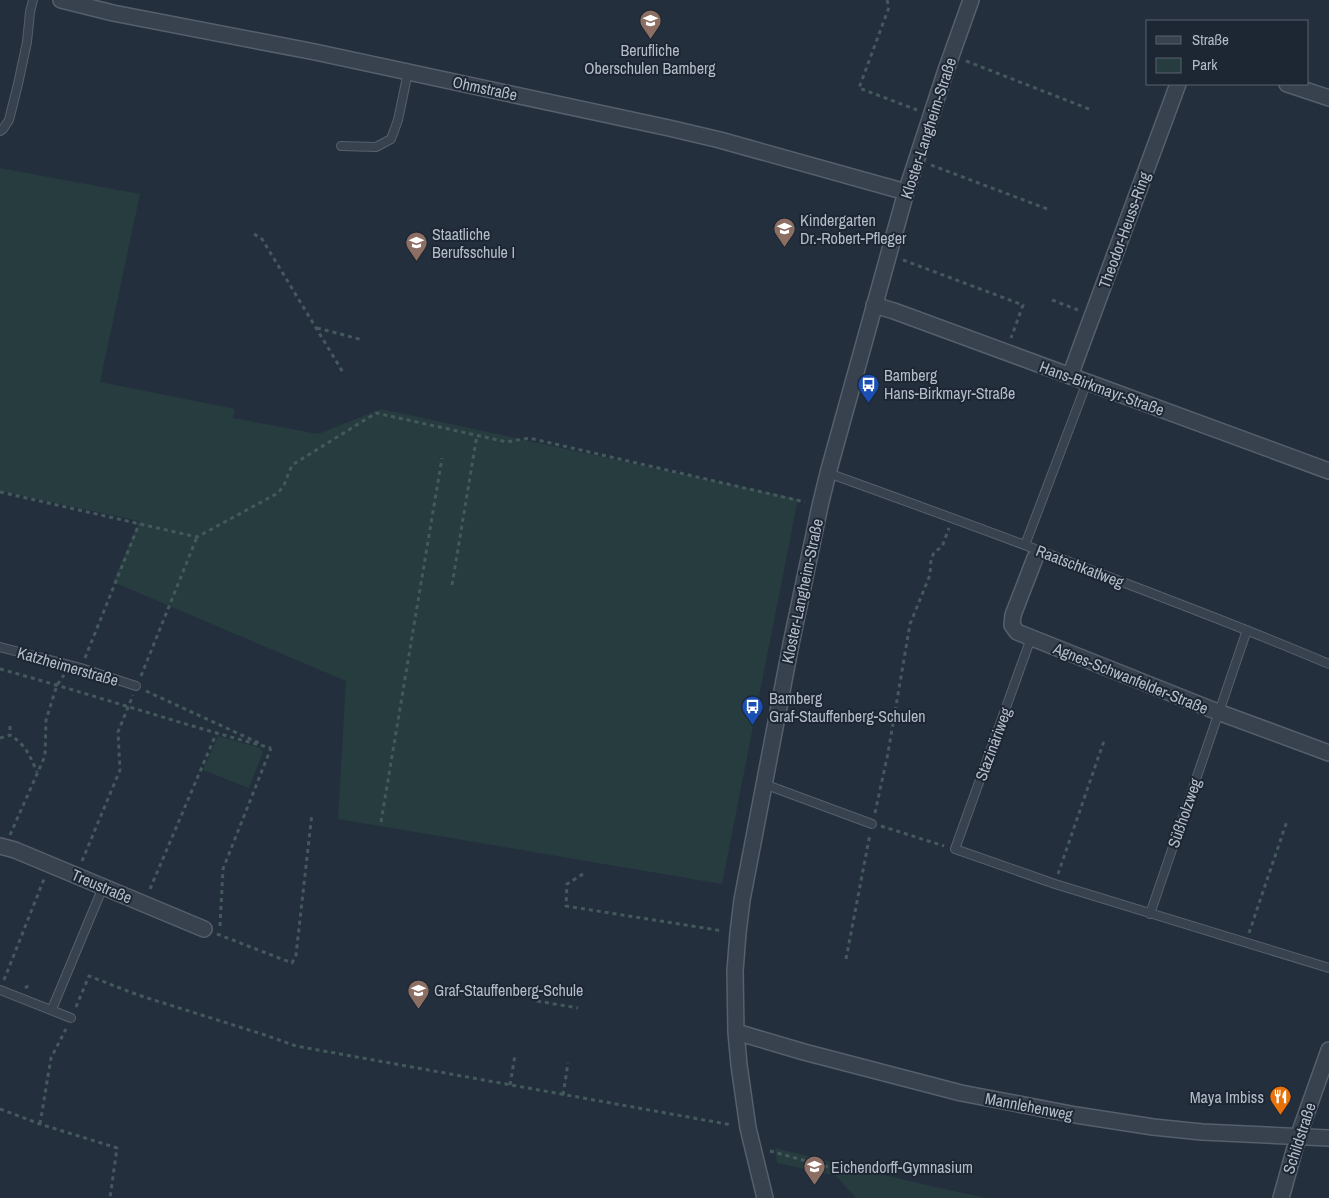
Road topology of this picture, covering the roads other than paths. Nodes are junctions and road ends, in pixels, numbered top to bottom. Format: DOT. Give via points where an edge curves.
graph roads {
  1 [pos="33,0"];
  2 [pos="62,0"];
  3 [pos="971,0"];
  4 [pos="408,72"];
  5 [pos="1178,85"];
  6 [pos="1290,85"];
  7 [pos="1329,98"];
  8 [pos="0,130"];
  9 [pos="341,146"];
  10 [pos="906,192"];
  11 [pos="874,305"];
  12 [pos="1070,376"];
  13 [pos="1087,382"];
  14 [pos="1329,471"];
  15 [pos="828,473"];
  16 [pos="1025,545"];
  17 [pos="1037,554"];
  18 [pos="1247,630"];
  19 [pos="1031,638"];
  20 [pos="0,647"];
  21 [pos="1329,664"];
  22 [pos="136,686"];
  23 [pos="1218,712"];
  24 [pos="1329,753"];
  25 [pos="764,784"];
  26 [pos="872,824"];
  27 [pos="2,846"];
  28 [pos="103,887"];
  29 [pos="1150,914"];
  30 [pos="204,929"];
  31 [pos="1329,968"];
  32 [pos="0,990"];
  33 [pos="52,1010"];
  34 [pos="71,1018"];
  35 [pos="736,1032"];
  36 [pos="1329,1050"];
  37 [pos="1298,1137"];
  38 [pos="1329,1138"];
  39 [pos="765,1198"];
  40 [pos="1281,1198"];
  1 -- 8 [label="lane" via="16,93 9,120"];
  2 -- 4 [label="street, Ohmstraße"];
  3 -- 10 [label="street, Kloster-Langheim-Straße"];
  4 -- 9 [label="lane" via="391,139 376,147"];
  4 -- 10 [label="street, Ohmstraße" via="720,140"];
  5 -- 12 [label="street, Theodor-Heuss-Ring"];
  6 -- 7 [label="street"];
  10 -- 11 [label="street, Kloster-Langheim-Straße"];
  11 -- 12 [label="street, Hans-Birkmayr-Straße"];
  11 -- 15 [label="street, Kloster-Langheim-Straße"];
  12 -- 13 [label="street, Hans-Birkmayr-Straße"];
  13 -- 14 [label="street, Hans-Birkmayr-Straße"];
  13 -- 16 [label="lane"];
  15 -- 16 [label="lane, Raatschkatlweg"];
  15 -- 25 [label="street, Kloster-Langheim-Straße"];
  16 -- 17 [label="lane, Raatschkatlweg"];
  17 -- 18 [label="lane, Raatschkatlweg"];
  17 -- 19 [label="street, Agnes-Schwanfelder-Straße" via="1012,615 1012,625 1017,632"];
  18 -- 21 [label="lane, Raatschkatlweg"];
  18 -- 23 [label="lane, Süßholzweg"];
  19 -- 23 [label="street, Agnes-Schwanfelder-Straße"];
  19 -- 29 [label="lane, Stazinäriweg" via="955,849"];
  20 -- 22 [label="lane, Katzheimerstraße"];
  23 -- 24 [label="street, Agnes-Schwanfelder-Straße"];
  23 -- 29 [label="lane, Süßholzweg"];
  25 -- 26 [label="lane"];
  25 -- 35 [label="street, Kloster-Langheim-Straße" via="738,934"];
  27 -- 28 [label="street, Treustraße"];
  28 -- 30 [label="street, Treustraße"];
  28 -- 33 [label="lane"];
  29 -- 31 [label="lane"];
  32 -- 33 [label="lane"];
  33 -- 34 [label="lane"];
  35 -- 37 [label="street, Mannlehenweg" via="961,1093 1066,1113 1153,1127"];
  35 -- 39 [label="street, Kloster-Langheim-Straße" via="748,1128"];
  36 -- 37 [label="street, Schildstraße"];
  37 -- 38 [label="street, Mannlehenweg"];
  37 -- 40 [label="street, Schildstraße"];
}
